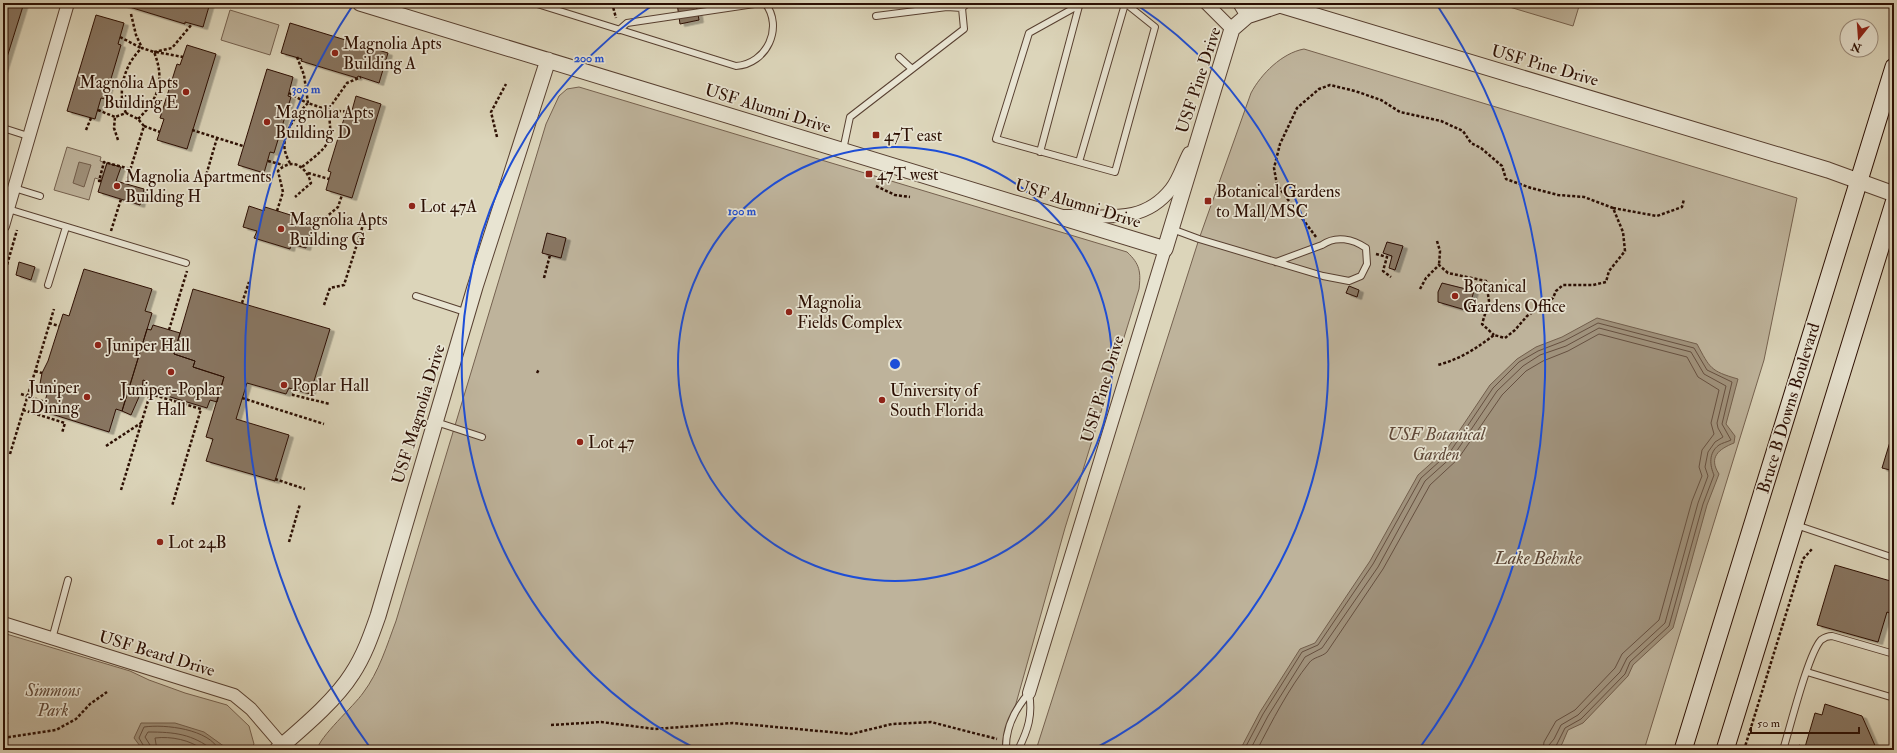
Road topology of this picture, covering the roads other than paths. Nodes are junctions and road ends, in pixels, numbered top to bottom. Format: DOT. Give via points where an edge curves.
graph roads {
  1 [pos="68,3"];
  2 [pos="360,3"];
  3 [pos="534,3"];
  4 [pos="761,3"];
  5 [pos="764,3"];
  6 [pos="968,3"];
  7 [pos="1125,3"];
  8 [pos="1206,3"];
  9 [pos="1239,3"];
  10 [pos="1081,4"];
  11 [pos="1278,4"];
  12 [pos="548,5"];
  13 [pos="962,8"];
  14 [pos="876,16"];
  15 [pos="1247,16"];
  16 [pos="1232,29"];
  17 [pos="618,30"];
  18 [pos="899,57"];
  19 [pos="548,60"];
  20 [pos="1894,67"];
  21 [pos="912,70"];
  22 [pos="3,128"];
  23 [pos="1200,130"];
  24 [pos="28,136"];
  25 [pos="842,150"];
  26 [pos="1040,152"];
  27 [pos="1078,162"];
  28 [pos="1858,181"];
  29 [pos="14,188"];
  30 [pos="1894,194"];
  31 [pos="40,196"];
  32 [pos="1894,202"];
  33 [pos="8,209"];
  34 [pos="1058,216"];
  35 [pos="3,226"];
  36 [pos="66,227"];
  37 [pos="1170,228"];
  38 [pos="1164,249"];
  39 [pos="1276,262"];
  40 [pos="188,263"];
  41 [pos="48,285"];
  42 [pos="416,296"];
  43 [pos="468,313"];
  44 [pos="435,422"];
  45 [pos="482,436"];
  46 [pos="1794,524"];
  47 [pos="1894,558"];
  48 [pos="68,580"];
  49 [pos="3,623"];
  50 [pos="52,639"];
  51 [pos="1894,654"];
  52 [pos="1807,672"];
  53 [pos="1029,693"];
  54 [pos="1894,698"];
  55 [pos="282,748"];
  56 [pos="1006,750"];
  57 [pos="1018,750"];
  58 [pos="1683,750"];
  59 [pos="1725,750"];
  60 [pos="1783,750"];
  1 -- 24 [label="street"];
  2 -- 19 [label="street, USF Alumni Drive"];
  3 -- 12 [label="lane"];
  4 -- 17 [label="lane" via="627,23"];
  5 -- 17 [label="lane" via="771,12 771,38 761,56 745,65 728,64"];
  6 -- 13 [label="lane"];
  7 -- 27 [label="lane"];
  7 -- 27 [label="lane" via="1155,27 1115,172"];
  8 -- 16 [label="street"];
  9 -- 15 [label="street"];
  10 -- 26 [label="lane"];
  10 -- 26 [label="lane" via="1029,33 996,138"];
  11 -- 15 [label="street, USF Pine Drive"];
  11 -- 28 [label="street, USF Pine Drive"];
  12 -- 17 [label="lane"];
  13 -- 14 [label="lane" via="947,7"];
  13 -- 21 [label="lane" via="964,29"];
  15 -- 16 [label="street, USF Pine Drive"];
  16 -- 23 [label="street, USF Pine Drive"];
  18 -- 21 [label="lane"];
  19 -- 25 [label="street, USF Alumni Drive"];
  19 -- 43 [label="street, USF Magnolia Drive"];
  20 -- 28 [label="main road, Bruce B Downs Boulevard"];
  21 -- 25 [label="lane" via="850,117"];
  22 -- 24 [label="lane"];
  23 -- 34 [label="street" via="1172,188 1158,202 1142,212 1126,216"];
  23 -- 37 [label="street, USF Pine Drive"];
  24 -- 29 [label="street"];
  25 -- 34 [label="street, USF Alumni Drive"];
  26 -- 27 [label="lane"];
  28 -- 30 [label="street, USF Pine Drive"];
  28 -- 58 [label="main road, Bruce B Downs Boulevard"];
  29 -- 31 [label="lane"];
  29 -- 33 [label="street"];
  32 -- 46 [label="main road"];
  33 -- 35 [label="street"];
  33 -- 36 [label="lane"];
  34 -- 38 [label="street, USF Alumni Drive"];
  36 -- 40 [label="lane"];
  36 -- 41 [label="lane"];
  37 -- 38 [label="street, USF Pine Drive"];
  37 -- 39 [label="lane"];
  38 -- 53 [label="street, USF Pine Drive"];
  39 -- 39 [label="lane" via="1322,245 1328,240 1340,239 1358,242 1366,248 1368,264 1361,276 1349,281"];
  42 -- 43 [label="lane"];
  43 -- 44 [label="street, USF Magnolia Drive"];
  44 -- 45 [label="lane"];
  44 -- 55 [label="street, USF Magnolia Drive" via="369,641 352,674 335,696"];
  46 -- 47 [label="lane"];
  46 -- 59 [label="main road"];
  48 -- 50 [label="lane"];
  49 -- 50 [label="street, USF Beard Drive"];
  50 -- 55 [label="street, USF Beard Drive" via="234,695 251,709"];
  51 -- 52 [label="lane" via="1832,636 1825,637 1815,649"];
  52 -- 54 [label="lane"];
  52 -- 60 [label="lane"];
  53 -- 56 [label="lane" via="1018,705 1010,721"];
  53 -- 57 [label="lane" via="1032,709 1026,736"];
}
